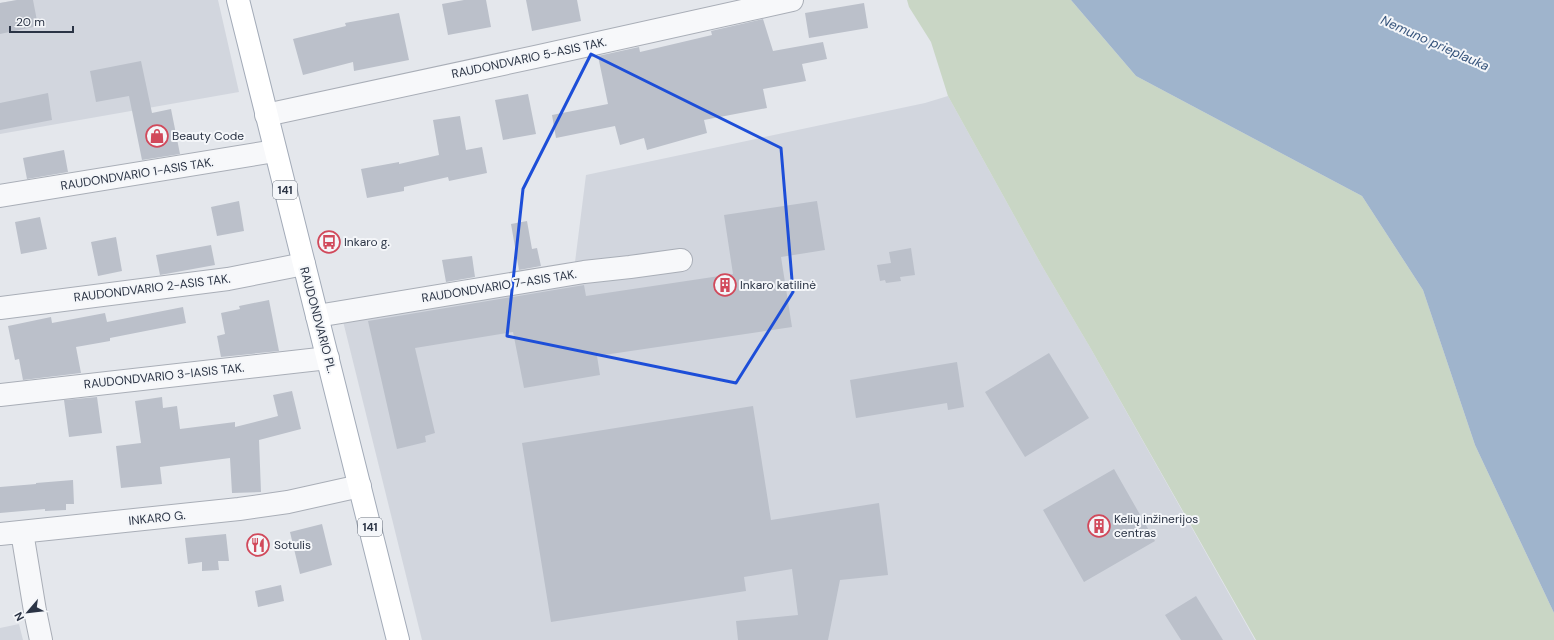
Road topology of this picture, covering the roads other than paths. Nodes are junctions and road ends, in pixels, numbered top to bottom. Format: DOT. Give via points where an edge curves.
graph roads {
  1 [pos="238,0"];
  2 [pos="792,0"];
  3 [pos="266,115"];
  4 [pos="275,151"];
  5 [pos="0,196"];
  6 [pos="681,260"];
  7 [pos="304,264"];
  8 [pos="0,308"];
  9 [pos="317,316"];
  10 [pos="328,358"];
  11 [pos="0,395"];
  12 [pos="360,486"];
  13 [pos="22,532"];
  14 [pos="0,534"];
  15 [pos="41,640"];
  16 [pos="398,640"];
  1 -- 3 [label="main road, RAUDONDVARIO PL. / 141"];
  2 -- 3 [label="street, RAUDONDVARIO 5-ASIS TAK."];
  3 -- 4 [label="main road, RAUDONDVARIO PL. / 141"];
  4 -- 5 [label="street, RAUDONDVARIO 1-ASIS TAK."];
  4 -- 7 [label="main road, RAUDONDVARIO PL. / 141"];
  6 -- 9 [label="street, RAUDONDVARIO 7-ASIS TAK." via="584,272"];
  7 -- 8 [label="street, RAUDONDVARIO 2-ASIS TAK." via="228,279"];
  7 -- 9 [label="main road, RAUDONDVARIO PL. / 141"];
  9 -- 10 [label="main road, RAUDONDVARIO PL. / 141"];
  10 -- 11 [label="street, RAUDONDVARIO 3-IASIS TAK."];
  10 -- 12 [label="main road, RAUDONDVARIO PL. / 141"];
  12 -- 13 [label="street, INKARO G." via="288,502 239,509"];
  12 -- 16 [label="main road, RAUDONDVARIO PL. / 141"];
  13 -- 14 [label="street, INKARO G."];
  13 -- 15 [label="street"];
}
